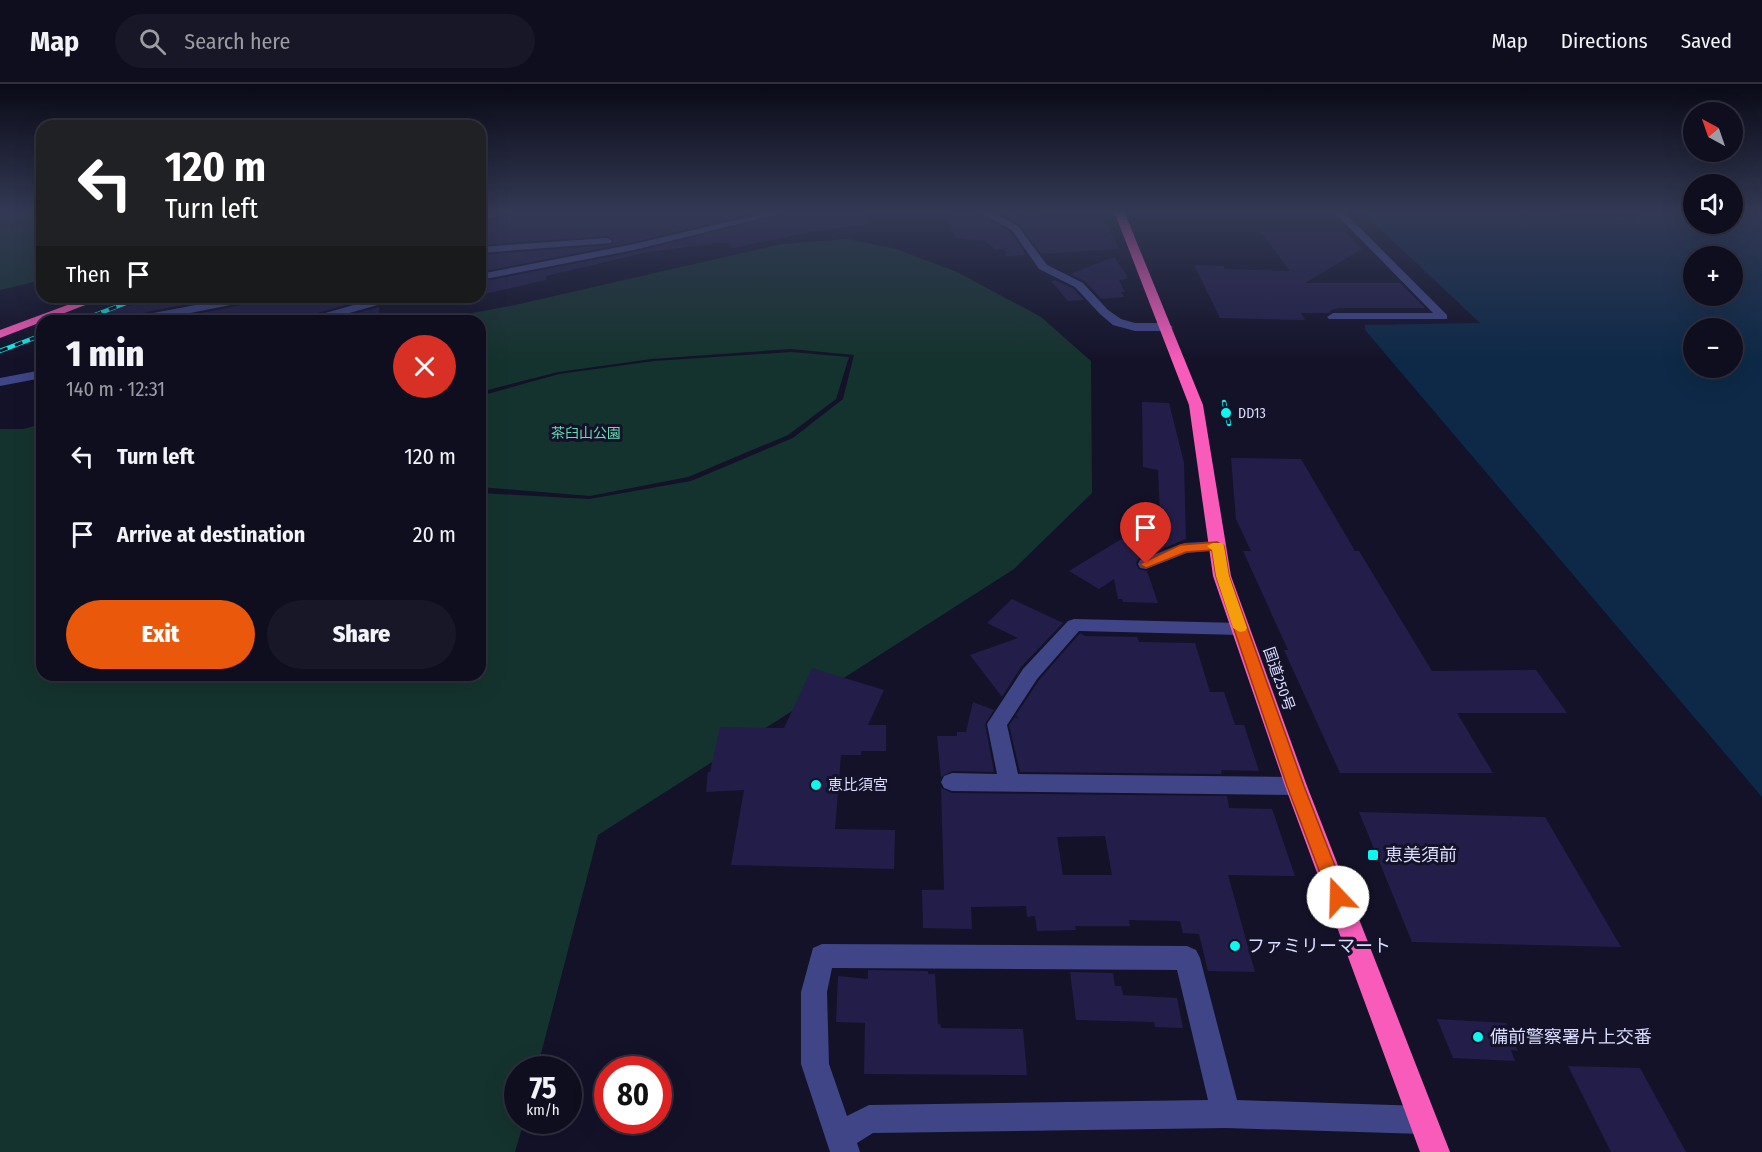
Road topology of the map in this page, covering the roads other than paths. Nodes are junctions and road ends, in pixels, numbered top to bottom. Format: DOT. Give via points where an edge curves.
graph roads {
  1 [pos="563,261"];
  2 [pos="1039,261"];
  3 [pos="1140,261"];
  4 [pos="1387,261"];
  5 [pos="486,276"];
  6 [pos="84,303"];
  7 [pos="224,303"];
  8 [pos="373,303"];
  9 [pos="51,315"];
  10 [pos="163,315"];
  11 [pos="330,315"];
  12 [pos="1333,317"];
  13 [pos="36,321"];
  14 [pos="1167,327"];
  15 [pos="0,334"];
  16 [pos="36,375"];
  17 [pos="0,382"];
  18 [pos="1217,546"];
  19 [pos="1146,564"];
  20 [pos="1241,629"];
  21 [pos="1009,781"];
  22 [pos="952,782"];
  23 [pos="1296,786"];
  24 [pos="1226,1114"];
  25 [pos="1423,1120"];
  26 [pos="842,1145"];
  27 [pos="1435,1152"];
  1 -- 5 [label="street"];
  2 -- 14 [label="street" via="1043,267 1079,285 1117,322 1135,327"];
  3 -- 14 [label="highway, 国道250号"];
  4 -- 12 [label="street" via="1443,317"];
  6 -- 9 [label="highway"];
  7 -- 10 [label="street"];
  8 -- 11 [label="street"];
  13 -- 15 [label="highway"];
  14 -- 18 [label="highway, 国道250号" via="1197,405"];
  16 -- 17 [label="street"];
  18 -- 19 [label="street" via="1184,548"];
  18 -- 20 [label="highway, 国道250号" via="1222,576"];
  20 -- 21 [label="street" via="1074,625 1030,674 997,724"];
  20 -- 23 [label="highway, 国道250号"];
  21 -- 22 [label="street"];
  21 -- 23 [label="street"];
  23 -- 25 [label="highway, 国道250号"];
  24 -- 25 [label="street"];
  24 -- 26 [label="street" via="869,1119"];
  24 -- 26 [label="street" via="1187,958 822,956 814,992 815,1064"];
  25 -- 27 [label="highway, 国道250号"];
}
